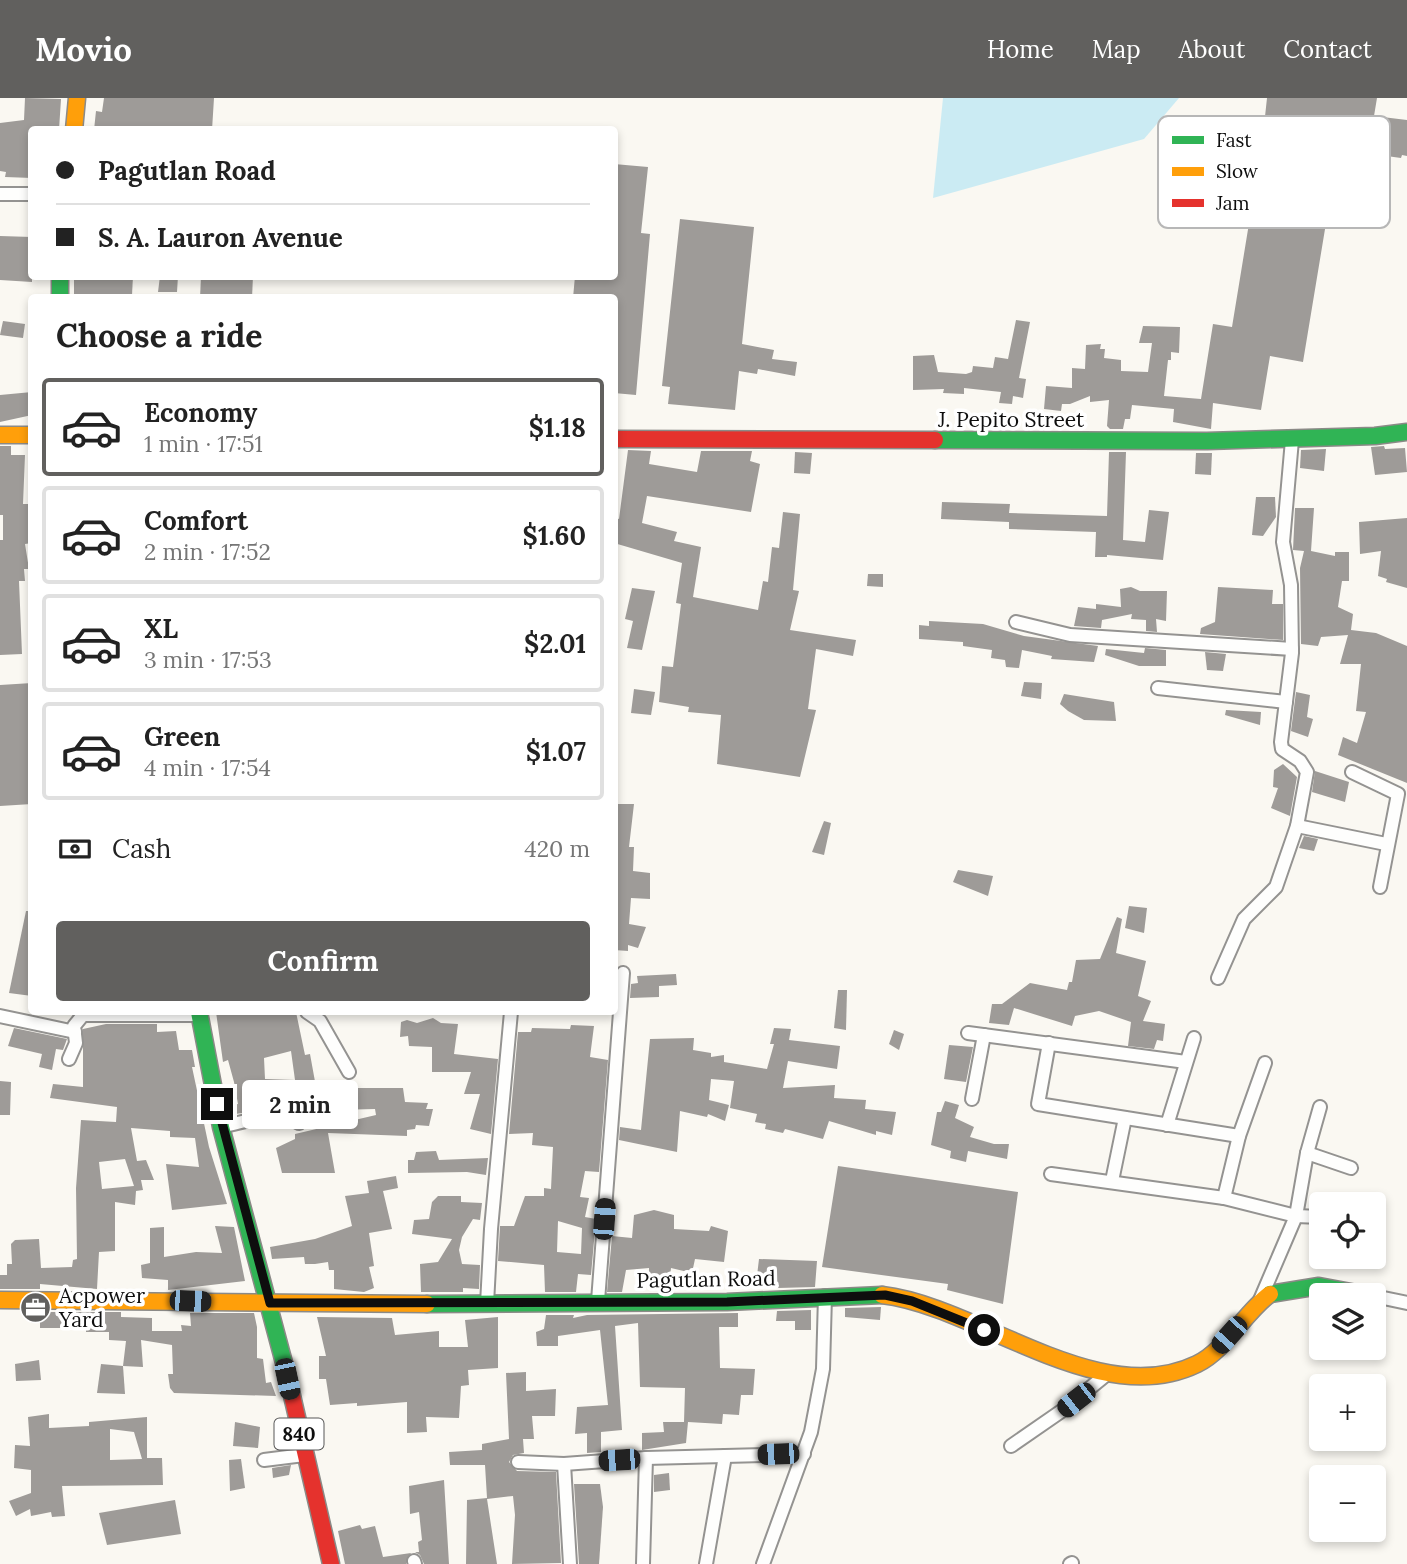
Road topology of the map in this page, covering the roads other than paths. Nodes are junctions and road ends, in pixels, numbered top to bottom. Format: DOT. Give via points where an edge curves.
graph roads {
  1 [pos="77,98"];
  2 [pos="74,126"];
  3 [pos="0,194"];
  4 [pos="28,194"];
  5 [pos="1407,432"];
  6 [pos="0,435"];
  7 [pos="28,435"];
  8 [pos="618,439"];
  9 [pos="1292,440"];
  10 [pos="1016,622"];
  11 [pos="1292,649"];
  12 [pos="1158,688"];
  13 [pos="1286,702"];
  14 [pos="1352,772"];
  15 [pos="1297,826"];
  16 [pos="1386,844"];
  17 [pos="1380,887"];
  18 [pos="623,973"];
  19 [pos="1218,978"];
  20 [pos="83,1015"];
  21 [pos="199,1015"];
  22 [pos="311,1015"];
  23 [pos="511,1015"];
  24 [pos="0,1016"];
  25 [pos="75,1032"];
  26 [pos="968,1033"];
  27 [pos="984,1035"];
  28 [pos="1194,1038"];
  29 [pos="1049,1043"];
  30 [pos="69,1059"];
  31 [pos="1186,1062"];
  32 [pos="1265,1063"];
  33 [pos="349,1072"];
  34 [pos="972,1099"];
  35 [pos="1320,1107"];
  36 [pos="1125,1118"];
  37 [pos="299,1124"];
  38 [pos="1167,1125"];
  39 [pos="221,1127"];
  40 [pos="1240,1136"];
  41 [pos="1307,1153"];
  42 [pos="1351,1168"];
  43 [pos="1051,1174"];
  44 [pos="1112,1181"];
  45 [pos="1223,1198"];
  46 [pos="1296,1216"];
  47 [pos="1309,1217"];
  48 [pos="1309,1287"];
  49 [pos="825,1296"];
  50 [pos="1386,1299"];
  51 [pos="0,1300"];
  52 [pos="598,1301"];
  53 [pos="270,1303"];
  54 [pos="1258,1303"];
  55 [pos="1407,1303"];
  56 [pos="487,1304"];
  57 [pos="1107,1374"];
  58 [pos="1011,1446"];
  59 [pos="804,1454"];
  60 [pos="304,1455"];
  61 [pos="725,1456"];
  62 [pos="646,1458"];
  63 [pos="264,1460"];
  64 [pos="517,1462"];
  65 [pos="564,1464"];
  66 [pos="331,1564"];
  67 [pos="570,1564"];
  68 [pos="643,1564"];
  69 [pos="706,1564"];
  70 [pos="763,1564"];
  1 -- 2 [label="main road"];
  3 -- 4 [label="street"];
  5 -- 9 [label="main road, J. Pepito Street"];
  6 -- 7 [label="main road"];
  8 -- 9 [label="main road, J. Pepito Street"];
  9 -- 11 [label="street" via="1283,542 1291,585"];
  10 -- 11 [label="street" via="1070,635"];
  11 -- 13 [label="street"];
  12 -- 13 [label="street"];
  13 -- 15 [label="street" via="1282,749 1307,772"];
  14 -- 16 [label="street" via="1398,794"];
  15 -- 16 [label="street"];
  15 -- 19 [label="street" via="1276,887 1244,919"];
  16 -- 17 [label="street"];
  18 -- 52 [label="street"];
  20 -- 25 [label="street" via="76,1020"];
  21 -- 39 [label="main road, 840"];
  22 -- 33 [label="street" via="320,1021"];
  23 -- 56 [label="street"];
  24 -- 25 [label="street"];
  25 -- 30 [label="street"];
  26 -- 27 [label="street"];
  27 -- 29 [label="street"];
  27 -- 34 [label="street"];
  28 -- 31 [label="street"];
  29 -- 31 [label="street"];
  29 -- 36 [label="street" via="1038,1104"];
  31 -- 38 [label="street"];
  32 -- 40 [label="street"];
  35 -- 41 [label="street"];
  36 -- 38 [label="street"];
  36 -- 44 [label="street"];
  37 -- 39 [label="street" via="284,1118 259,1118"];
  38 -- 40 [label="street"];
  39 -- 53 [label="main road, 840"];
  40 -- 45 [label="street"];
  41 -- 42 [label="street"];
  41 -- 46 [label="street"];
  43 -- 44 [label="street"];
  44 -- 45 [label="street"];
  45 -- 46 [label="street"];
  46 -- 47 [label="street"];
  46 -- 54 [label="street"];
  48 -- 54 [label="main road, Pagutlan Road" via="1273,1292"];
  49 -- 52 [label="main road, Pagutlan Road" via="727,1302"];
  49 -- 57 [label="main road, Pagutlan Road" via="885,1295 912,1301"];
  49 -- 59 [label="street" via="823,1369"];
  50 -- 55 [label="street"];
  51 -- 53 [label="main road, Pagutlan Road"];
  52 -- 56 [label="main road, Pagutlan Road"];
  53 -- 56 [label="main road, Pagutlan Road"];
  53 -- 60 [label="main road, 840"];
  54 -- 57 [label="main road, Pagutlan Road" via="1198,1364 1156,1376"];
  57 -- 58 [label="street"];
  59 -- 61 [label="street"];
  59 -- 70 [label="street"];
  60 -- 63 [label="street"];
  60 -- 66 [label="main road, 840"];
  61 -- 62 [label="street"];
  61 -- 69 [label="street"];
  62 -- 65 [label="street"];
  62 -- 68 [label="street"];
  64 -- 65 [label="street"];
  65 -- 67 [label="street"];
}
